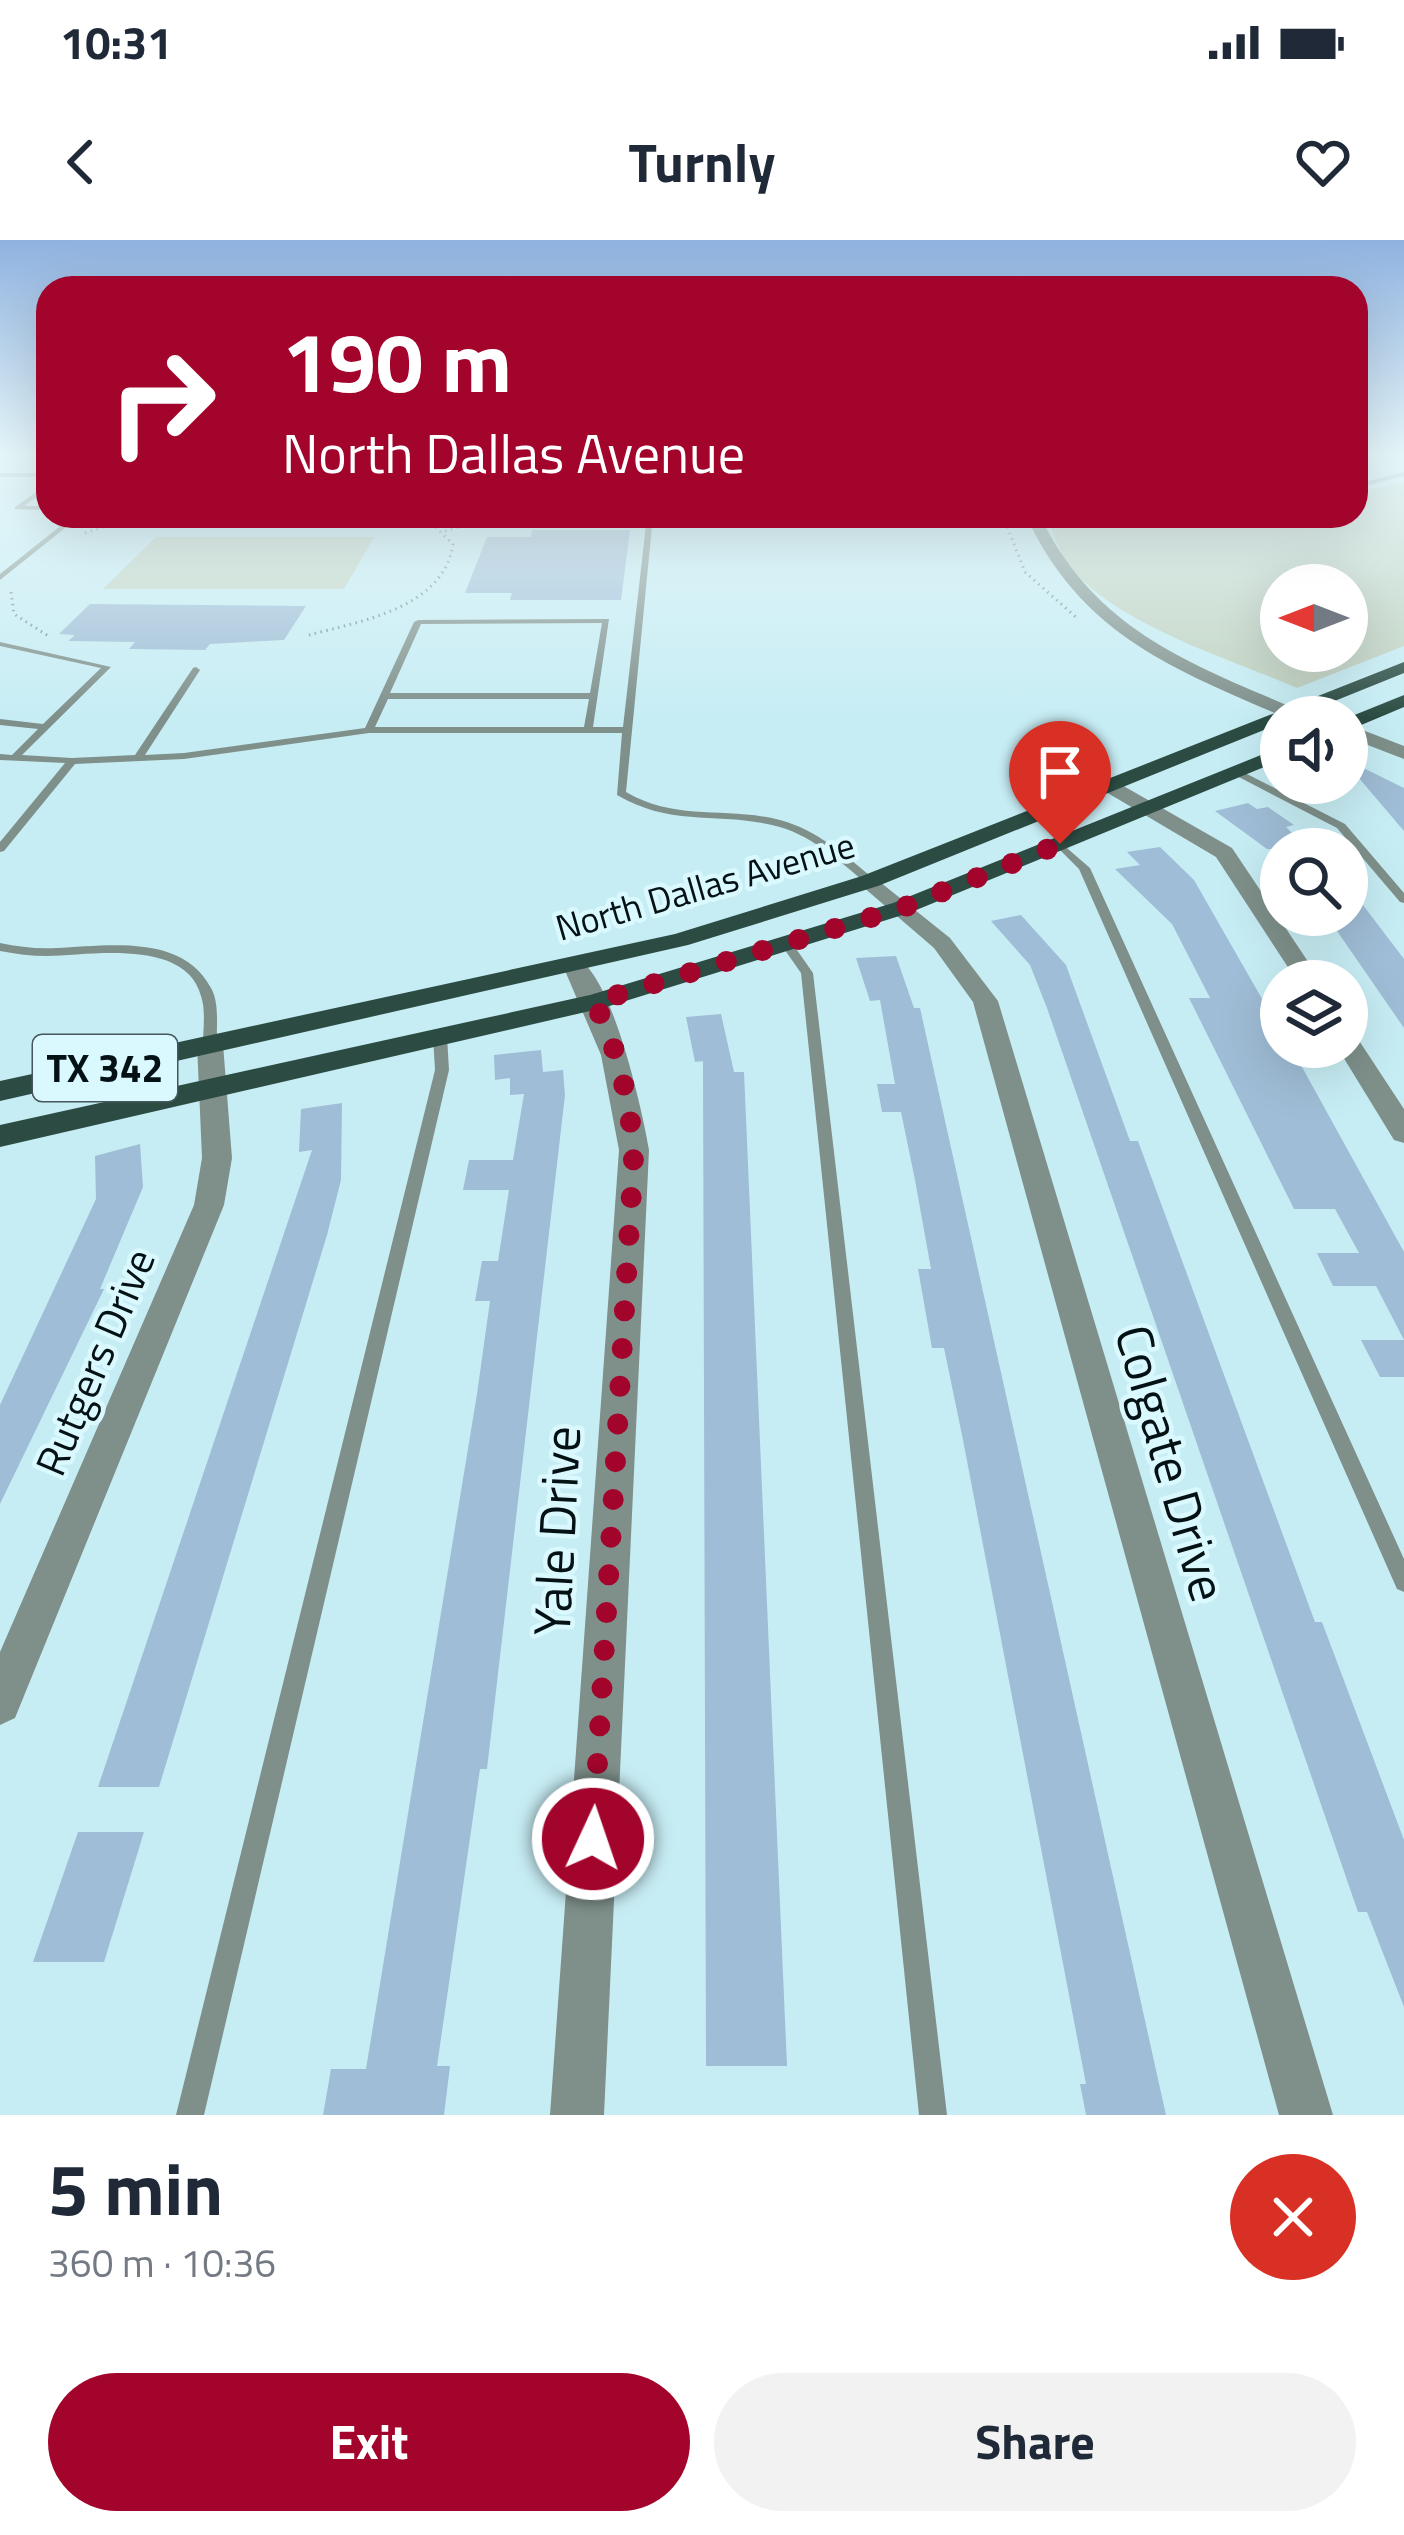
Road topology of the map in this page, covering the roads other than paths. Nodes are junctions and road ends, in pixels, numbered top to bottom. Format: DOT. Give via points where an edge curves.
graph roads {
  1 [pos="43,544"];
  2 [pos="647,544"];
  3 [pos="1046,544"];
  4 [pos="0,578"];
  5 [pos="418,622"];
  6 [pos="407,626"];
  7 [pos="0,644"];
  8 [pos="1404,667"];
  9 [pos="196,670"];
  10 [pos="385,696"];
  11 [pos="593,696"];
  12 [pos="1264,696"];
  13 [pos="1342,696"];
  14 [pos="1404,700"];
  15 [pos="1368,717"];
  16 [pos="0,722"];
  17 [pos="45,727"];
  18 [pos="369,730"];
  19 [pos="588,730"];
  20 [pos="627,730"];
  21 [pos="1260,731"];
  22 [pos="1368,737"];
  23 [pos="1404,753"];
  24 [pos="0,757"];
  25 [pos="14,758"];
  26 [pos="137,759"];
  27 [pos="72,761"];
  28 [pos="1260,762"];
  29 [pos="1236,772"];
  30 [pos="1112,788"];
  31 [pos="1151,809"];
  32 [pos="1060,844"];
  33 [pos="0,849"];
  34 [pos="870,880"];
  35 [pos="1404,900"];
  36 [pos="902,908"];
  37 [pos="786,943"];
  38 [pos="0,947"];
  39 [pos="1295,960"];
  40 [pos="575,965"];
  41 [pos="594,1002"];
  42 [pos="440,1036"];
  43 [pos="210,1044"];
  44 [pos="1363,1068"];
  45 [pos="213,1086"];
  46 [pos="0,1091"];
  47 [pos="1404,1132"];
  48 [pos="0,1136"];
  49 [pos="1404,1582"];
  50 [pos="0,1703"];
  51 [pos="190,2115"];
  52 [pos="577,2115"];
  53 [pos="933,2115"];
  54 [pos="1306,2115"];
  1 -- 4 [label="lane"];
  2 -- 20 [label="lane"];
  3 -- 12 [label="street" via="1063,579 1153,651"];
  5 -- 6 [label="lane"];
  5 -- 10 [label="lane"];
  5 -- 11 [label="lane" via="606,621"];
  7 -- 17 [label="lane" via="107,667"];
  8 -- 13 [label="main road, North Dallas Avenue / TX 342"];
  9 -- 26 [label="lane"];
  10 -- 11 [label="lane"];
  10 -- 18 [label="lane"];
  11 -- 19 [label="lane"];
  14 -- 15 [label="main road"];
  16 -- 17 [label="lane"];
  17 -- 25 [label="lane"];
  18 -- 19 [label="lane"];
  18 -- 26 [label="lane"];
  19 -- 20 [label="lane"];
  20 -- 34 [label="lane" via="621,793 643,809 790,826"];
  21 -- 30 [label="main road, North Dallas Avenue / TX 342"];
  22 -- 23 [label="street"];
  24 -- 25 [label="lane"];
  25 -- 27 [label="lane"];
  26 -- 27 [label="lane"];
  27 -- 33 [label="lane"];
  28 -- 29 [label="main road, North Dallas Avenue / TX 342"];
  29 -- 31 [label="main road, North Dallas Avenue / TX 342"];
  29 -- 35 [label="lane" via="1341,826"];
  30 -- 31 [label="street"];
  30 -- 34 [label="main road, North Dallas Avenue / TX 342"];
  31 -- 32 [label="main road, North Dallas Avenue / TX 342"];
  31 -- 39 [label="street" via="1225,853"];
  32 -- 36 [label="main road, North Dallas Avenue / TX 342"];
  32 -- 49 [label="lane" via="1084,868"];
  34 -- 36 [label="street, Colgate Drive"];
  34 -- 40 [label="main road, North Dallas Avenue / TX 342"];
  36 -- 37 [label="main road, North Dallas Avenue / TX 342"];
  36 -- 54 [label="street, Colgate Drive" via="942,943 985,1001"];
  37 -- 41 [label="main road, North Dallas Avenue / TX 342"];
  37 -- 53 [label="lane" via="808,973"];
  38 -- 43 [label="lane" via="132,950 182,961 207,990"];
  40 -- 41 [label="street, Yale Drive"];
  40 -- 43 [label="main road, North Dallas Avenue / TX 342"];
  41 -- 42 [label="main road, North Dallas Avenue / TX 342"];
  41 -- 52 [label="street, Yale Drive" via="626,1082 634,1150"];
  42 -- 45 [label="main road, North Dallas Avenue / TX 342"];
  42 -- 51 [label="lane" via="442,1070"];
  43 -- 45 [label="street, Rutgers Drive"];
  43 -- 46 [label="main road, North Dallas Avenue / TX 342"];
  44 -- 47 [label="street"];
  45 -- 48 [label="main road, North Dallas Avenue / TX 342"];
  45 -- 50 [label="street, Rutgers Drive" via="217,1158 209,1205"];
}
